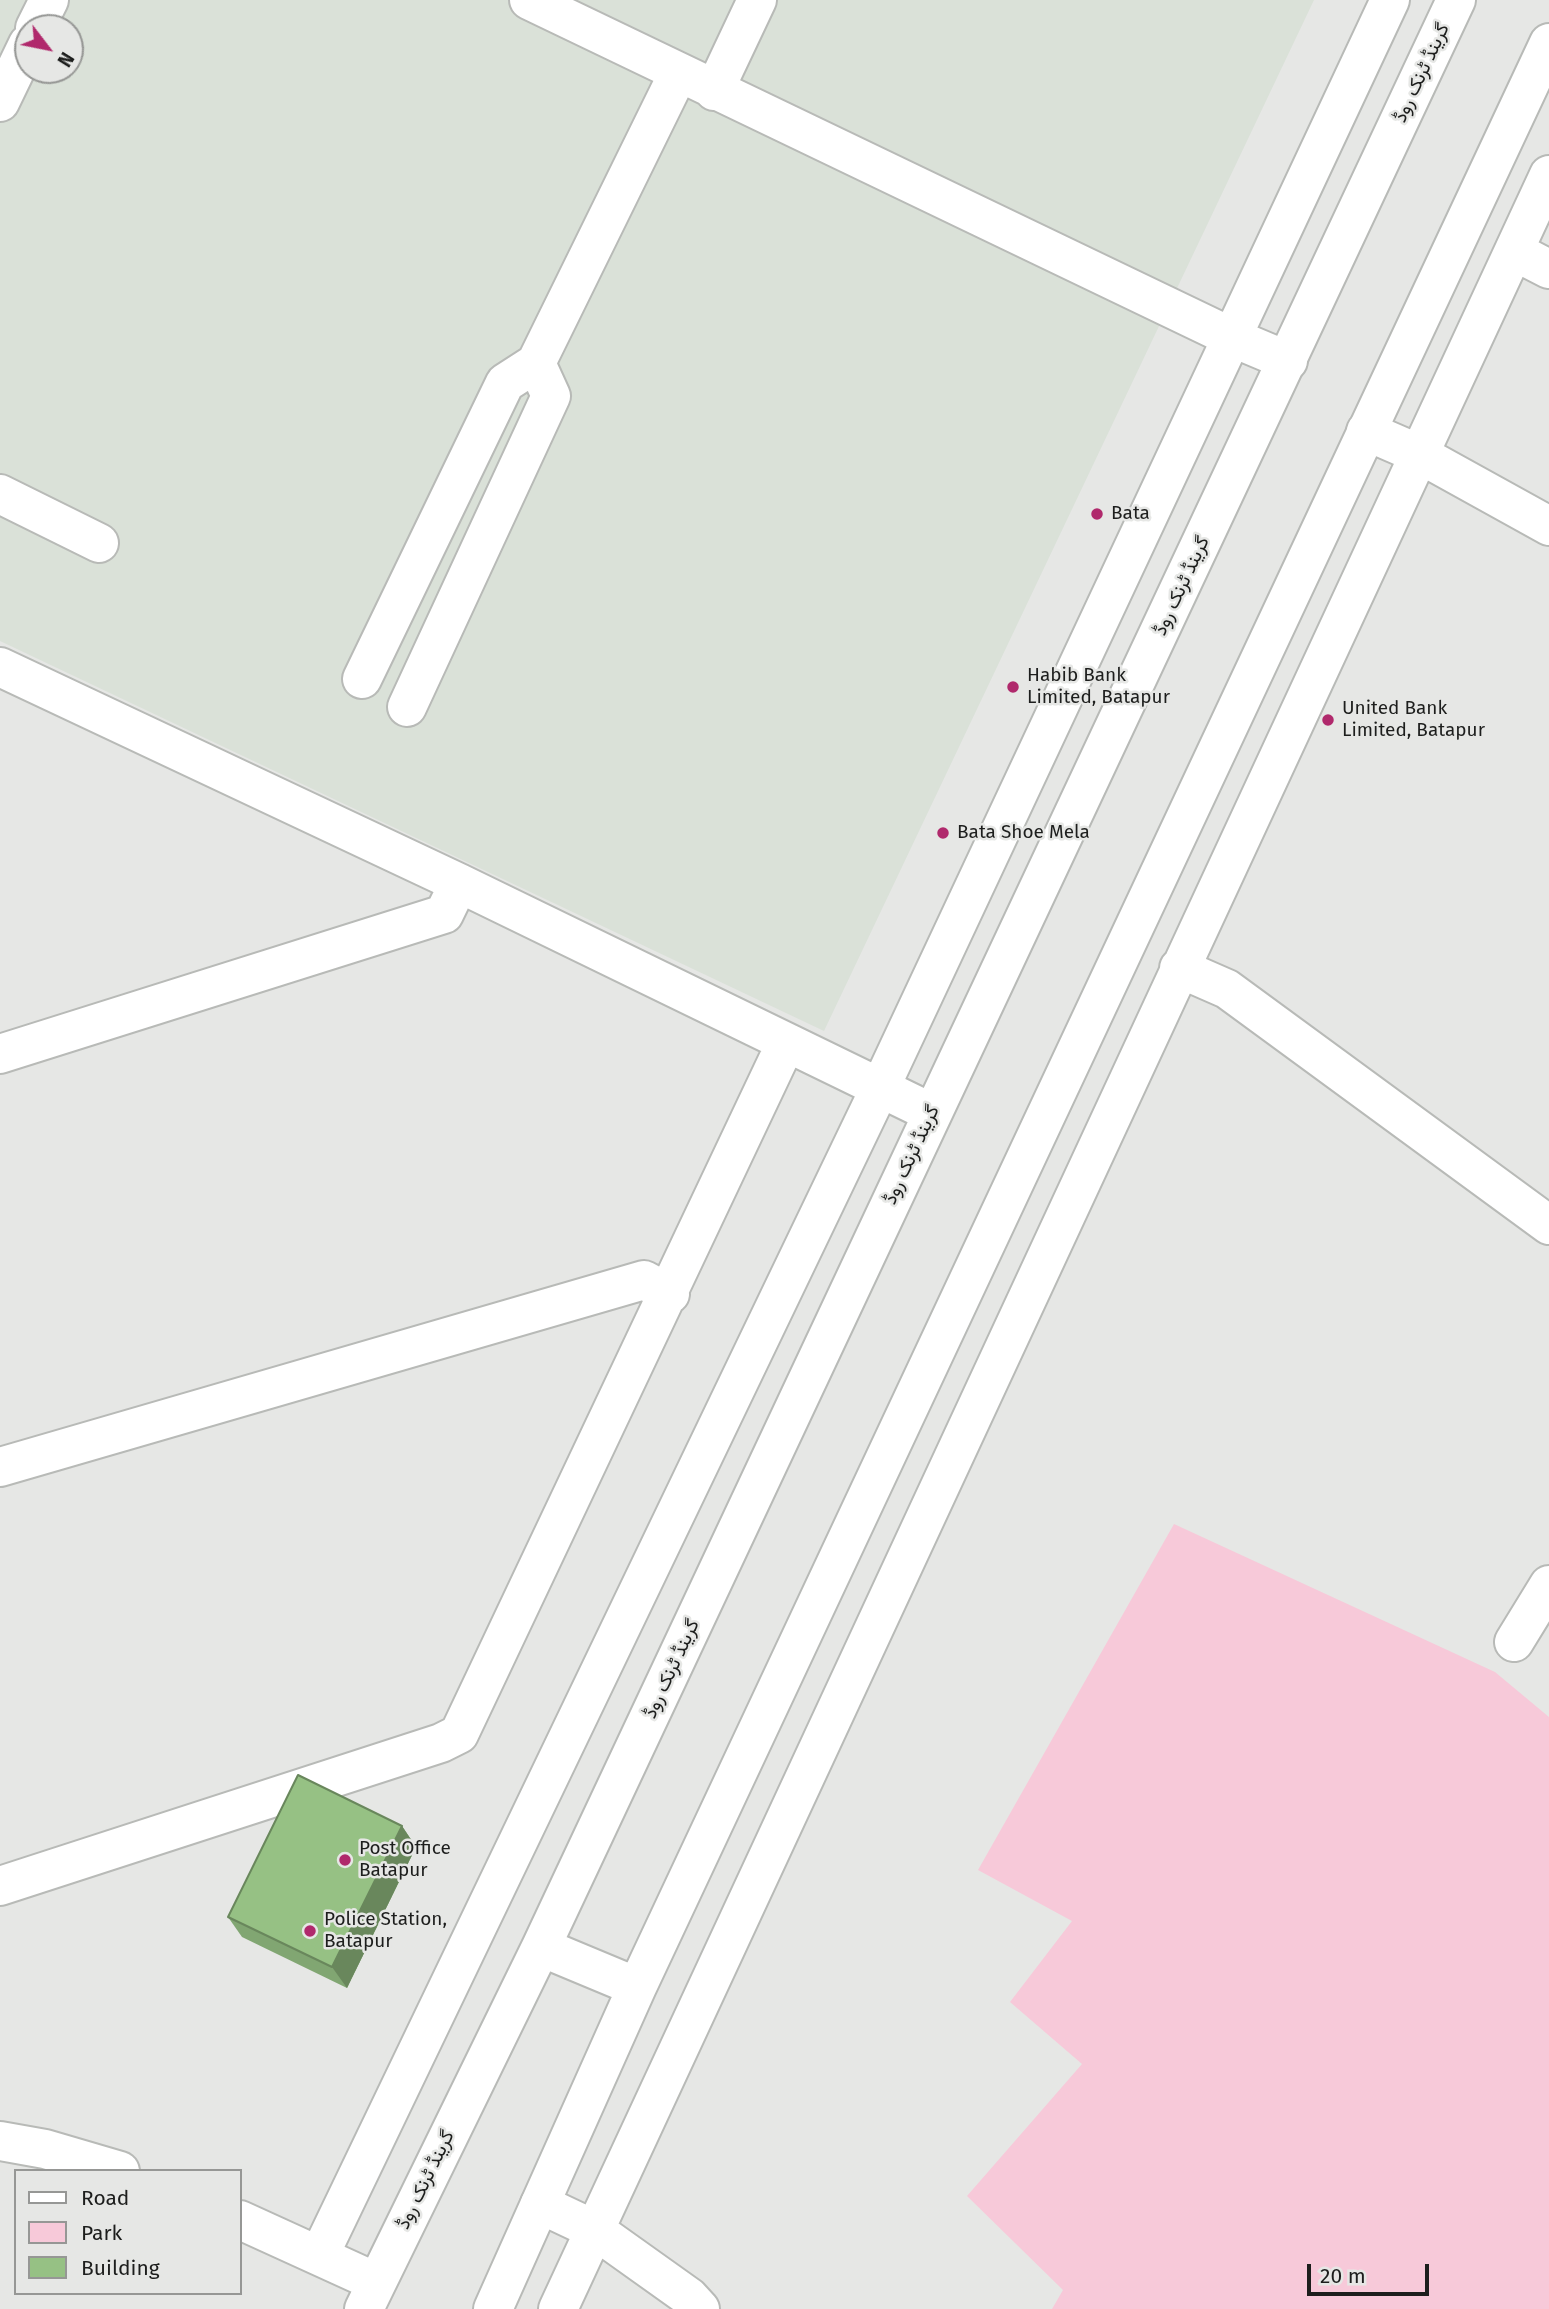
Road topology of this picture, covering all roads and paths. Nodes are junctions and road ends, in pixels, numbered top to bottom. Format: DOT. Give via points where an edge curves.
graph roads {
  1 [pos="529,0"];
  2 [pos="757,0"];
  3 [pos="1390,0"];
  4 [pos="1456,0"];
  5 [pos="1549,43"];
  6 [pos="14,73"];
  7 [pos="678,74"];
  8 [pos="714,91"];
  9 [pos="0,102"];
  10 [pos="1549,176"];
  11 [pos="1514,251"];
  12 [pos="1549,269"];
  13 [pos="1231,337"];
  14 [pos="1288,361"];
  15 [pos="536,363"];
  16 [pos="1366,431"];
  17 [pos="1419,454"];
  18 [pos="0,494"];
  19 [pos="1549,526"];
  20 [pos="99,543"];
  21 [pos="0,667"];
  22 [pos="362,679"];
  23 [pos="407,708"];
  24 [pos="459,883"];
  25 [pos="1179,968"];
  26 [pos="786,1043"];
  27 [pos="0,1054"];
  28 [pos="880,1087"];
  29 [pos="932,1112"];
  30 [pos="1549,1226"];
  31 [pos="670,1294"];
  32 [pos="0,1467"];
  33 [pos="1549,1585"];
  34 [pos="1514,1642"];
  35 [pos="0,1886"];
  36 [pos="541,1947"];
  37 [pos="637,1987"];
  38 [pos="0,2141"];
  39 [pos="113,2169"];
  40 [pos="540,2204"];
  41 [pos="242,2221"];
  42 [pos="595,2230"];
  43 [pos="320,2254"];
  44 [pos="370,2295"];
  45 [pos="493,2309"];
  46 [pos="558,2309"];
  47 [pos="700,2309"];
  1 -- 7 [label="main road"];
  2 -- 8 [label="main road"];
  3 -- 13 [label="main road"];
  4 -- 14 [label="main road, گرینڈ ٹرنک روڈ"];
  5 -- 16 [label="main road"];
  6 -- 9 [label="main road"];
  7 -- 8 [label="main road"];
  7 -- 15 [label="main road"];
  8 -- 13 [label="main road"];
  10 -- 11 [label="main road"];
  11 -- 12 [label="main road"];
  11 -- 17 [label="main road"];
  13 -- 14 [label="main road"];
  13 -- 28 [label="main road"];
  14 -- 29 [label="main road, گرینڈ ٹرنک روڈ"];
  15 -- 22 [label="main road" via="505,383"];
  15 -- 23 [label="main road" via="551,396"];
  16 -- 17 [label="main road"];
  16 -- 37 [label="main road"];
  17 -- 19 [label="main road"];
  17 -- 25 [label="main road"];
  18 -- 20 [label="main road"];
  21 -- 24 [label="main road"];
  24 -- 26 [label="main road"];
  24 -- 27 [label="main road" via="444,914"];
  25 -- 30 [label="main road" via="1227,989"];
  25 -- 42 [label="main road"];
  26 -- 28 [label="main road"];
  26 -- 31 [label="main road"];
  28 -- 29 [label="main road"];
  28 -- 43 [label="main road"];
  29 -- 36 [label="main road, گرینڈ ٹرنک روڈ"];
  31 -- 32 [label="main road" via="644,1280"];
  31 -- 35 [label="main road" via="459,1734"];
  33 -- 34 [label="main road"];
  36 -- 37 [label="main road"];
  36 -- 44 [label="main road, گرینڈ ٹرنک روڈ"];
  37 -- 40 [label="main road"];
  38 -- 39 [label="main road"];
  40 -- 42 [label="main road"];
  40 -- 45 [label="main road"];
  41 -- 43 [label="main road"];
  42 -- 46 [label="main road"];
  42 -- 47 [label="main road"];
  43 -- 44 [label="main road"];
}
